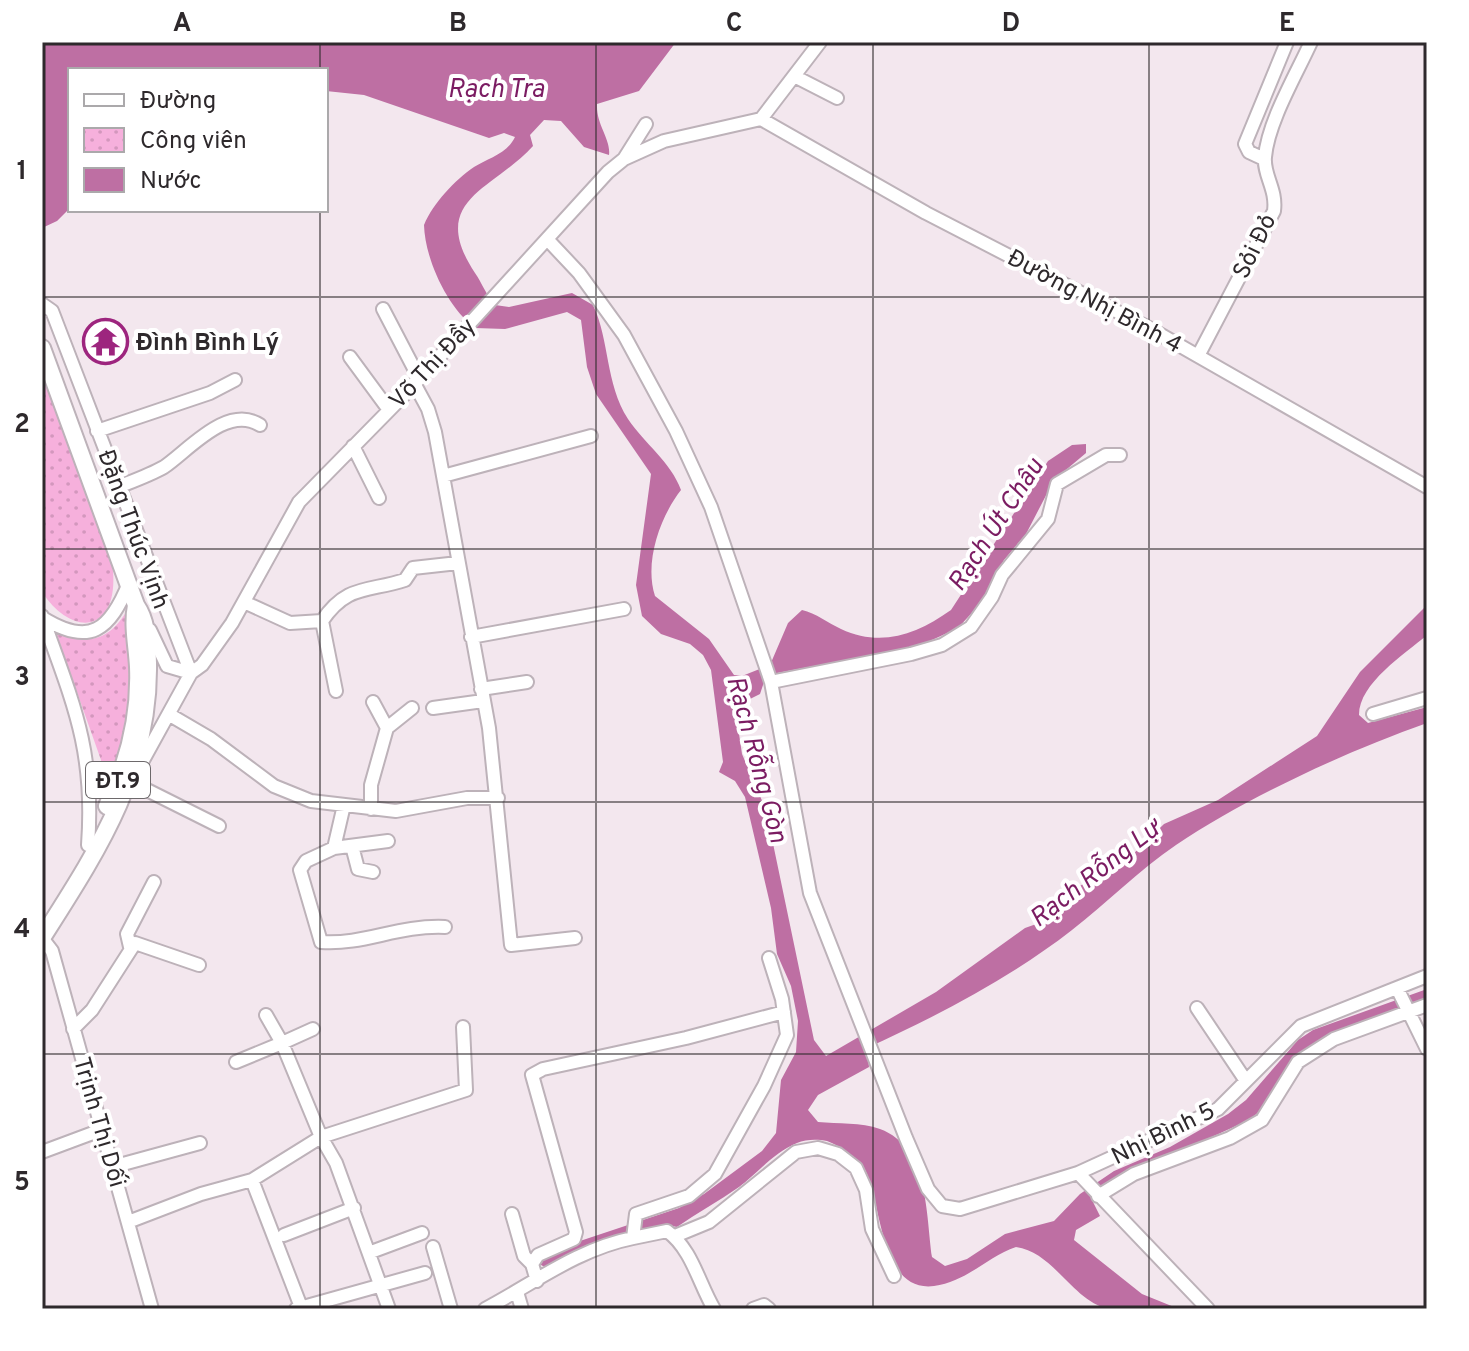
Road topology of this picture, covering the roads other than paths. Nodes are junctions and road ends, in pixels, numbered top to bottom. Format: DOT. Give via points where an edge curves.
graph roads {
  1 [pos="820,42"];
  2 [pos="1287,42"];
  3 [pos="1311,42"];
  4 [pos="794,76"];
  5 [pos="837,98"];
  6 [pos="761,119"];
  7 [pos="646,124"];
  8 [pos="624,159"];
  9 [pos="1264,159"];
  10 [pos="547,239"];
  11 [pos="47,307"];
  12 [pos="383,309"];
  13 [pos="45,356"];
  14 [pos="1198,356"];
  15 [pos="350,357"];
  16 [pos="235,380"];
  17 [pos="416,380"];
  18 [pos="389,410"];
  19 [pos="260,425"];
  20 [pos="97,431"];
  21 [pos="591,436"];
  22 [pos="353,446"];
  23 [pos="1120,455"];
  24 [pos="443,476"];
  25 [pos="118,487"];
  26 [pos="1427,487"];
  27 [pos="379,498"];
  28 [pos="458,563"];
  29 [pos="129,583"];
  30 [pos="244,602"];
  31 [pos="624,609"];
  32 [pos="140,612"];
  33 [pos="42,617"];
  34 [pos="322,621"];
  35 [pos="471,637"];
  36 [pos="191,673"];
  37 [pos="768,675"];
  38 [pos="527,682"];
  39 [pos="336,691"];
  40 [pos="482,695"];
  41 [pos="1427,698"];
  42 [pos="373,702"];
  43 [pos="412,708"];
  44 [pos="433,708"];
  45 [pos="1373,714"];
  46 [pos="170,715"];
  47 [pos="387,728"];
  48 [pos="131,782"];
  49 [pos="498,798"];
  50 [pos="344,805"];
  51 [pos="371,809"];
  52 [pos="219,826"];
  53 [pos="388,841"];
  54 [pos="88,845"];
  55 [pos="352,846"];
  56 [pos="334,848"];
  57 [pos="373,872"];
  58 [pos="154,882"];
  59 [pos="42,921"];
  60 [pos="445,927"];
  61 [pos="42,938"];
  62 [pos="575,938"];
  63 [pos="130,947"];
  64 [pos="769,958"];
  65 [pos="199,965"];
  66 [pos="1427,976"];
  67 [pos="1398,991"];
  68 [pos="1427,1005"];
  69 [pos="1197,1008"];
  70 [pos="1407,1011"];
  71 [pos="784,1012"];
  72 [pos="266,1015"];
  73 [pos="463,1027"];
  74 [pos="73,1029"];
  75 [pos="313,1029"];
  76 [pos="282,1043"];
  77 [pos="1427,1049"];
  78 [pos="236,1062"];
  79 [pos="1246,1081"];
  80 [pos="101,1130"];
  81 [pos="321,1137"];
  82 [pos="200,1143"];
  83 [pos="42,1152"];
  84 [pos="112,1167"];
  85 [pos="1078,1173"];
  86 [pos="252,1180"];
  87 [pos="1094,1192"];
  88 [pos="354,1208"];
  89 [pos="512,1214"];
  90 [pos="128,1222"];
  91 [pos="633,1231"];
  92 [pos="422,1233"];
  93 [pos="284,1235"];
  94 [pos="675,1236"];
  95 [pos="433,1247"];
  96 [pos="371,1252"];
  97 [pos="532,1264"];
  98 [pos="425,1273"];
  99 [pos="894,1276"];
  100 [pos="537,1281"];
  101 [pos="380,1283"];
  102 [pos="517,1292"];
  103 [pos="298,1308"];
  104 [pos="152,1309"];
  105 [pos="389,1309"];
  106 [pos="451,1309"];
  107 [pos="485,1309"];
  108 [pos="522,1309"];
  109 [pos="714,1309"];
  110 [pos="753,1309"];
  111 [pos="769,1309"];
  112 [pos="1208,1309"];
  1 -- 4 [label="street"];
  2 -- 9 [label="street, Sỏi Đỏ" via="1245,144"];
  3 -- 9 [label="street"];
  4 -- 5 [label="street"];
  4 -- 6 [label="street"];
  6 -- 8 [label="street, Võ Thị Đầy" via="664,141"];
  6 -- 14 [label="street, Đường Nhị Bình 4"];
  7 -- 8 [label="street"];
  8 -- 10 [label="street, Võ Thị Đầy"];
  9 -- 14 [label="street, Sỏi Đỏ" via="1276,195 1274,211"];
  10 -- 17 [label="street, Võ Thị Đầy"];
  10 -- 37 [label="street" via="613,316 676,431 711,507"];
  11 -- 20 [label="street, Đặng Thúc Vịnh"];
  12 -- 17 [label="street"];
  13 -- 29 [label="main road, ĐT.9"];
  14 -- 26 [label="street, Đường Nhị Bình 4"];
  15 -- 18 [label="street"];
  16 -- 20 [label="street"];
  17 -- 18 [label="street, Võ Thị Đầy"];
  17 -- 24 [label="street"];
  18 -- 22 [label="street, Võ Thị Đầy"];
  19 -- 25 [label="street" via="232,420 184,448 162,468"];
  20 -- 25 [label="street, Đặng Thúc Vịnh"];
  21 -- 24 [label="street"];
  22 -- 27 [label="street"];
  22 -- 30 [label="street, Võ Thị Đầy" via="299,502"];
  23 -- 37 [label="street" via="1106,455 1057,484 1048,519 1002,575 971,627 942,645 911,654"];
  24 -- 28 [label="street"];
  25 -- 36 [label="street, Đặng Thúc Vịnh"];
  28 -- 34 [label="street" via="413,568 405,580 358,589 341,598"];
  28 -- 35 [label="street"];
  29 -- 32 [label="main road, ĐT.9"];
  29 -- 33 [label="street" via="110,621 87,633 75,634"];
  30 -- 34 [label="street" via="290,623"];
  30 -- 36 [label="street, Võ Thị Đầy" via="202,665"];
  31 -- 35 [label="street"];
  32 -- 36 [label="street, Đặng Thúc Vịnh" via="167,666"];
  32 -- 48 [label="main road, ĐT.9" via="148,686"];
  32 -- 54 [label="main road, ĐT.9" via="133,622 137,700 130,743"];
  33 -- 54 [label="street" via="84,736 91,793"];
  34 -- 39 [label="street"];
  35 -- 40 [label="street"];
  36 -- 46 [label="street, Võ Thị Đầy"];
  37 -- 85 [label="street, Nhị Bình 5" via="810,893 928,1189 945,1207 960,1209"];
  38 -- 40 [label="street"];
  40 -- 44 [label="street"];
  40 -- 49 [label="street"];
  41 -- 45 [label="street"];
  42 -- 47 [label="street"];
  43 -- 47 [label="street"];
  46 -- 48 [label="street, Võ Thị Đầy"];
  46 -- 50 [label="street" via="274,786 311,801"];
  47 -- 51 [label="street" via="371,785"];
  48 -- 52 [label="street"];
  48 -- 61 [label="main road, ĐT.9"];
  49 -- 51 [label="street" via="396,811"];
  49 -- 62 [label="street" via="511,945"];
  50 -- 51 [label="street"];
  50 -- 56 [label="street"];
  53 -- 55 [label="street"];
  54 -- 59 [label="main road, ĐT.9"];
  55 -- 56 [label="street"];
  55 -- 57 [label="street" via="358,869"];
  56 -- 60 [label="street" via="306,861 300,870 321,942 349,943 415,926"];
  58 -- 63 [label="street" via="127,934"];
  61 -- 74 [label="street, Trịnh Thị Dối" via="52,951"];
  63 -- 65 [label="street" via="144,944"];
  63 -- 74 [label="street" via="92,1010"];
  64 -- 71 [label="street"];
  66 -- 67 [label="street, Nhị Bình 5"];
  67 -- 70 [label="street"];
  67 -- 79 [label="street, Nhị Bình 5" via="1301,1026"];
  68 -- 70 [label="street"];
  69 -- 79 [label="street"];
  70 -- 77 [label="street"];
  70 -- 87 [label="street" via="1334,1039 1298,1062 1262,1120"];
  71 -- 91 [label="street" via="786,1041 715,1174 689,1196 640,1211"];
  71 -- 97 [label="street" via="532,1075 576,1232 574,1239 538,1255"];
  72 -- 76 [label="street"];
  73 -- 81 [label="street" via="466,1090"];
  74 -- 80 [label="street, Trịnh Thị Dối"];
  75 -- 76 [label="street"];
  76 -- 78 [label="street"];
  76 -- 81 [label="street"];
  79 -- 85 [label="street, Nhị Bình 5" via="1218,1109"];
  80 -- 83 [label="street"];
  80 -- 84 [label="street, Trịnh Thị Dối"];
  81 -- 86 [label="street"];
  81 -- 88 [label="street"];
  82 -- 84 [label="street"];
  84 -- 90 [label="street, Trịnh Thị Dối"];
  85 -- 87 [label="street"];
  86 -- 90 [label="street"];
  86 -- 103 [label="street"];
  87 -- 112 [label="street"];
  88 -- 93 [label="street"];
  88 -- 96 [label="street"];
  89 -- 97 [label="street" via="524,1256"];
  90 -- 104 [label="street, Trịnh Thị Dối"];
  91 -- 94 [label="street" via="667,1231"];
  91 -- 100 [label="street"];
  92 -- 96 [label="street"];
  94 -- 99 [label="street" via="709,1222 796,1152 818,1148 838,1154 856,1168 866,1190 872,1229"];
  94 -- 109 [label="street"];
  95 -- 106 [label="street"];
  96 -- 101 [label="street"];
  97 -- 100 [label="street"];
  98 -- 101 [label="street"];
  100 -- 102 [label="street"];
  101 -- 103 [label="street"];
  101 -- 105 [label="street"];
  102 -- 107 [label="street"];
  102 -- 108 [label="street"];
  110 -- 111 [label="street"];
}
